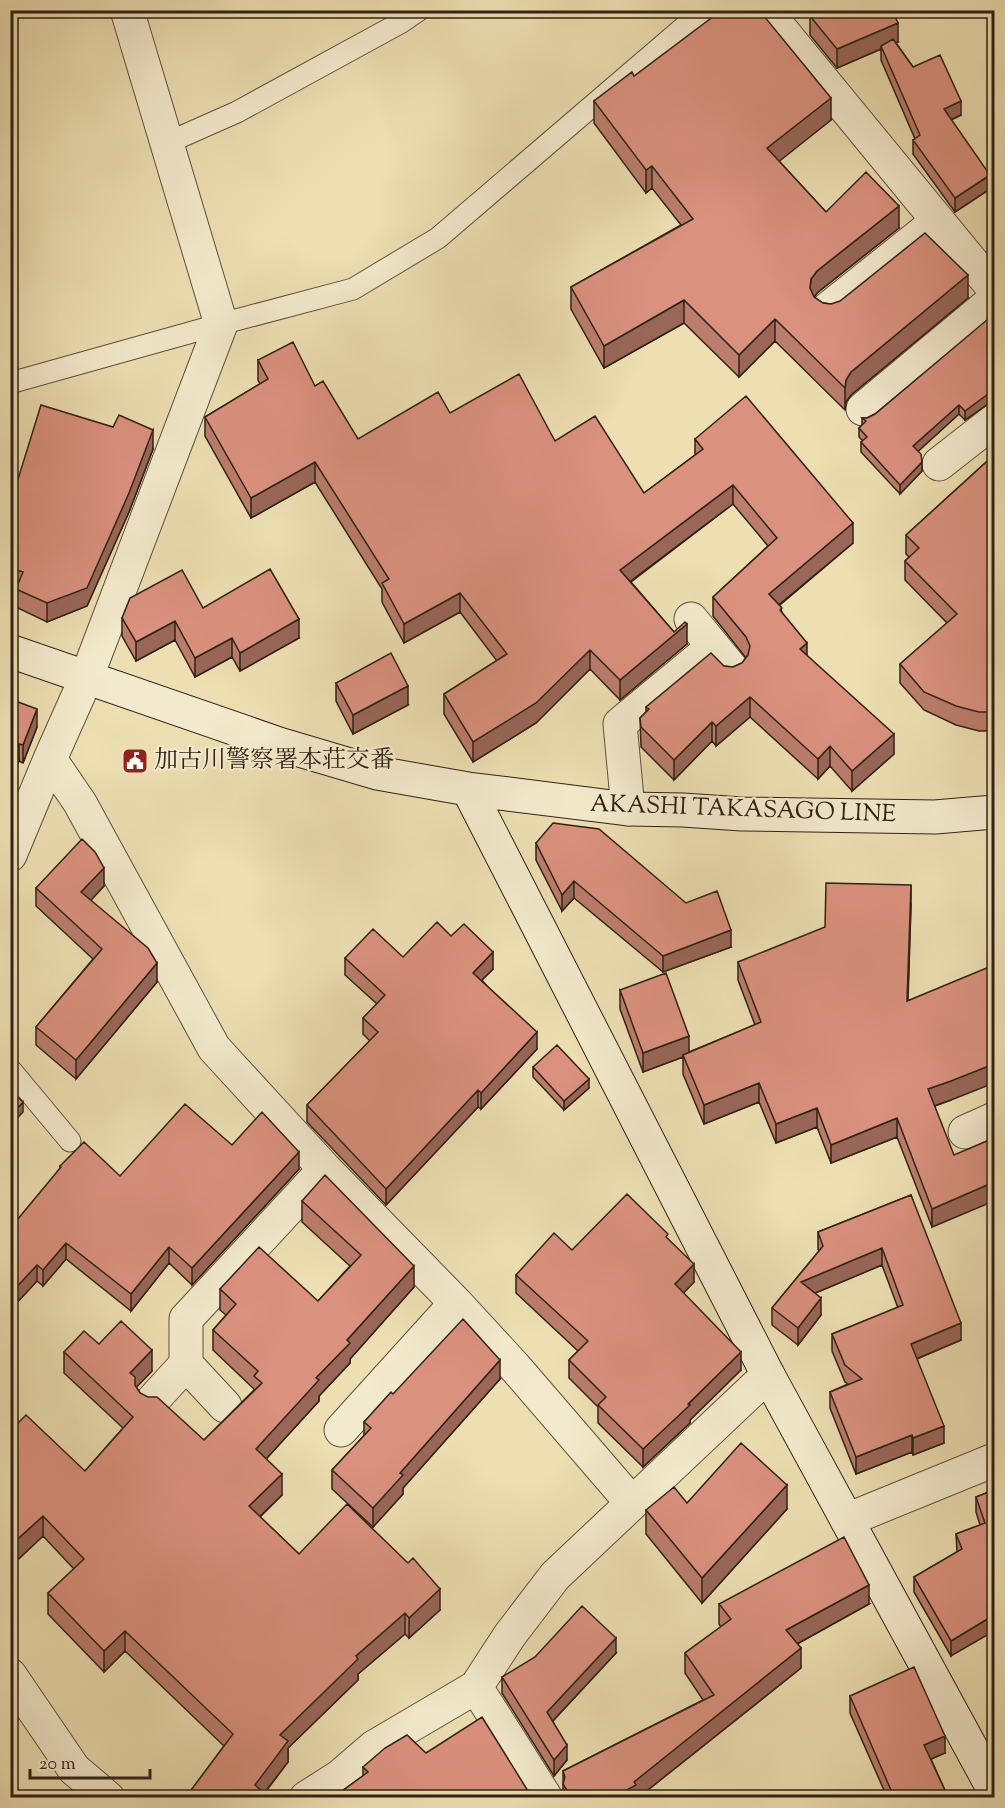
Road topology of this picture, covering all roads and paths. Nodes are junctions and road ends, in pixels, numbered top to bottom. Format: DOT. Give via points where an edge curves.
graph roads {
  1 [pos="127,10"];
  2 [pos="419,10"];
  3 [pos="704,10"];
  4 [pos="765,10"];
  5 [pos="167,143"];
  6 [pos="938,221"];
  7 [pos="994,289"];
  8 [pos="994,300"];
  9 [pos="830,308"];
  10 [pos="221,324"];
  11 [pos="10,383"];
  12 [pos="863,409"];
  13 [pos="994,422"];
  14 [pos="939,464"];
  15 [pos="691,619"];
  16 [pos="10,651"];
  17 [pos="87,676"];
  18 [pos="50,759"];
  19 [pos="468,789"];
  20 [pos="628,809"];
  21 [pos="994,812"];
  22 [pos="10,855"];
  23 [pos="10,1069"];
  24 [pos="994,1119"];
  25 [pos="965,1132"];
  26 [pos="69,1141"];
  27 [pos="325,1169"];
  28 [pos="456,1303"];
  29 [pos="186,1364"];
  30 [pos="768,1374"];
  31 [pos="153,1400"];
  32 [pos="225,1406"];
  33 [pos="341,1430"];
  34 [pos="994,1460"];
  35 [pos="632,1503"];
  36 [pos="847,1520"];
  37 [pos="10,1675"];
  38 [pos="476,1688"];
  39 [pos="994,1790"];
  40 [pos="108,1797"];
  41 [pos="306,1797"];
  42 [pos="546,1797"];
  1 -- 5 [label="street"];
  2 -- 5 [label="lane" via="237,112"];
  3 -- 10 [label="lane" via="438,238 353,289"];
  4 -- 6 [label="street"];
  5 -- 10 [label="street"];
  6 -- 7 [label="street"];
  6 -- 9 [label="street"];
  8 -- 12 [label="street"];
  10 -- 11 [label="lane"];
  10 -- 17 [label="street"];
  13 -- 14 [label="street"];
  15 -- 20 [label="street" via="722,657 620,724"];
  16 -- 17 [label="street, AKASHI TAKASAGO LINE"];
  17 -- 18 [label="street"];
  17 -- 19 [label="street, AKASHI TAKASAGO LINE" via="279,744 377,773"];
  18 -- 22 [label="street"];
  18 -- 27 [label="street" via="80,803 214,1047"];
  19 -- 20 [label="street, AKASHI TAKASAGO LINE"];
  19 -- 30 [label="street"];
  20 -- 21 [label="street, AKASHI TAKASAGO LINE" via="821,817 935,817"];
  23 -- 26 [label="lane"];
  24 -- 25 [label="street"];
  27 -- 28 [label="street"];
  27 -- 29 [label="street" via="186,1319"];
  28 -- 33 [label="street"];
  28 -- 35 [label="street"];
  29 -- 31 [label="street"];
  29 -- 32 [label="street"];
  30 -- 35 [label="street"];
  30 -- 36 [label="street"];
  34 -- 36 [label="street"];
  35 -- 38 [label="street" via="555,1576"];
  36 -- 39 [label="street"];
  37 -- 40 [label="street" via="74,1769"];
  38 -- 41 [label="street" via="374,1747 339,1778"];
  38 -- 42 [label="street"];
}
